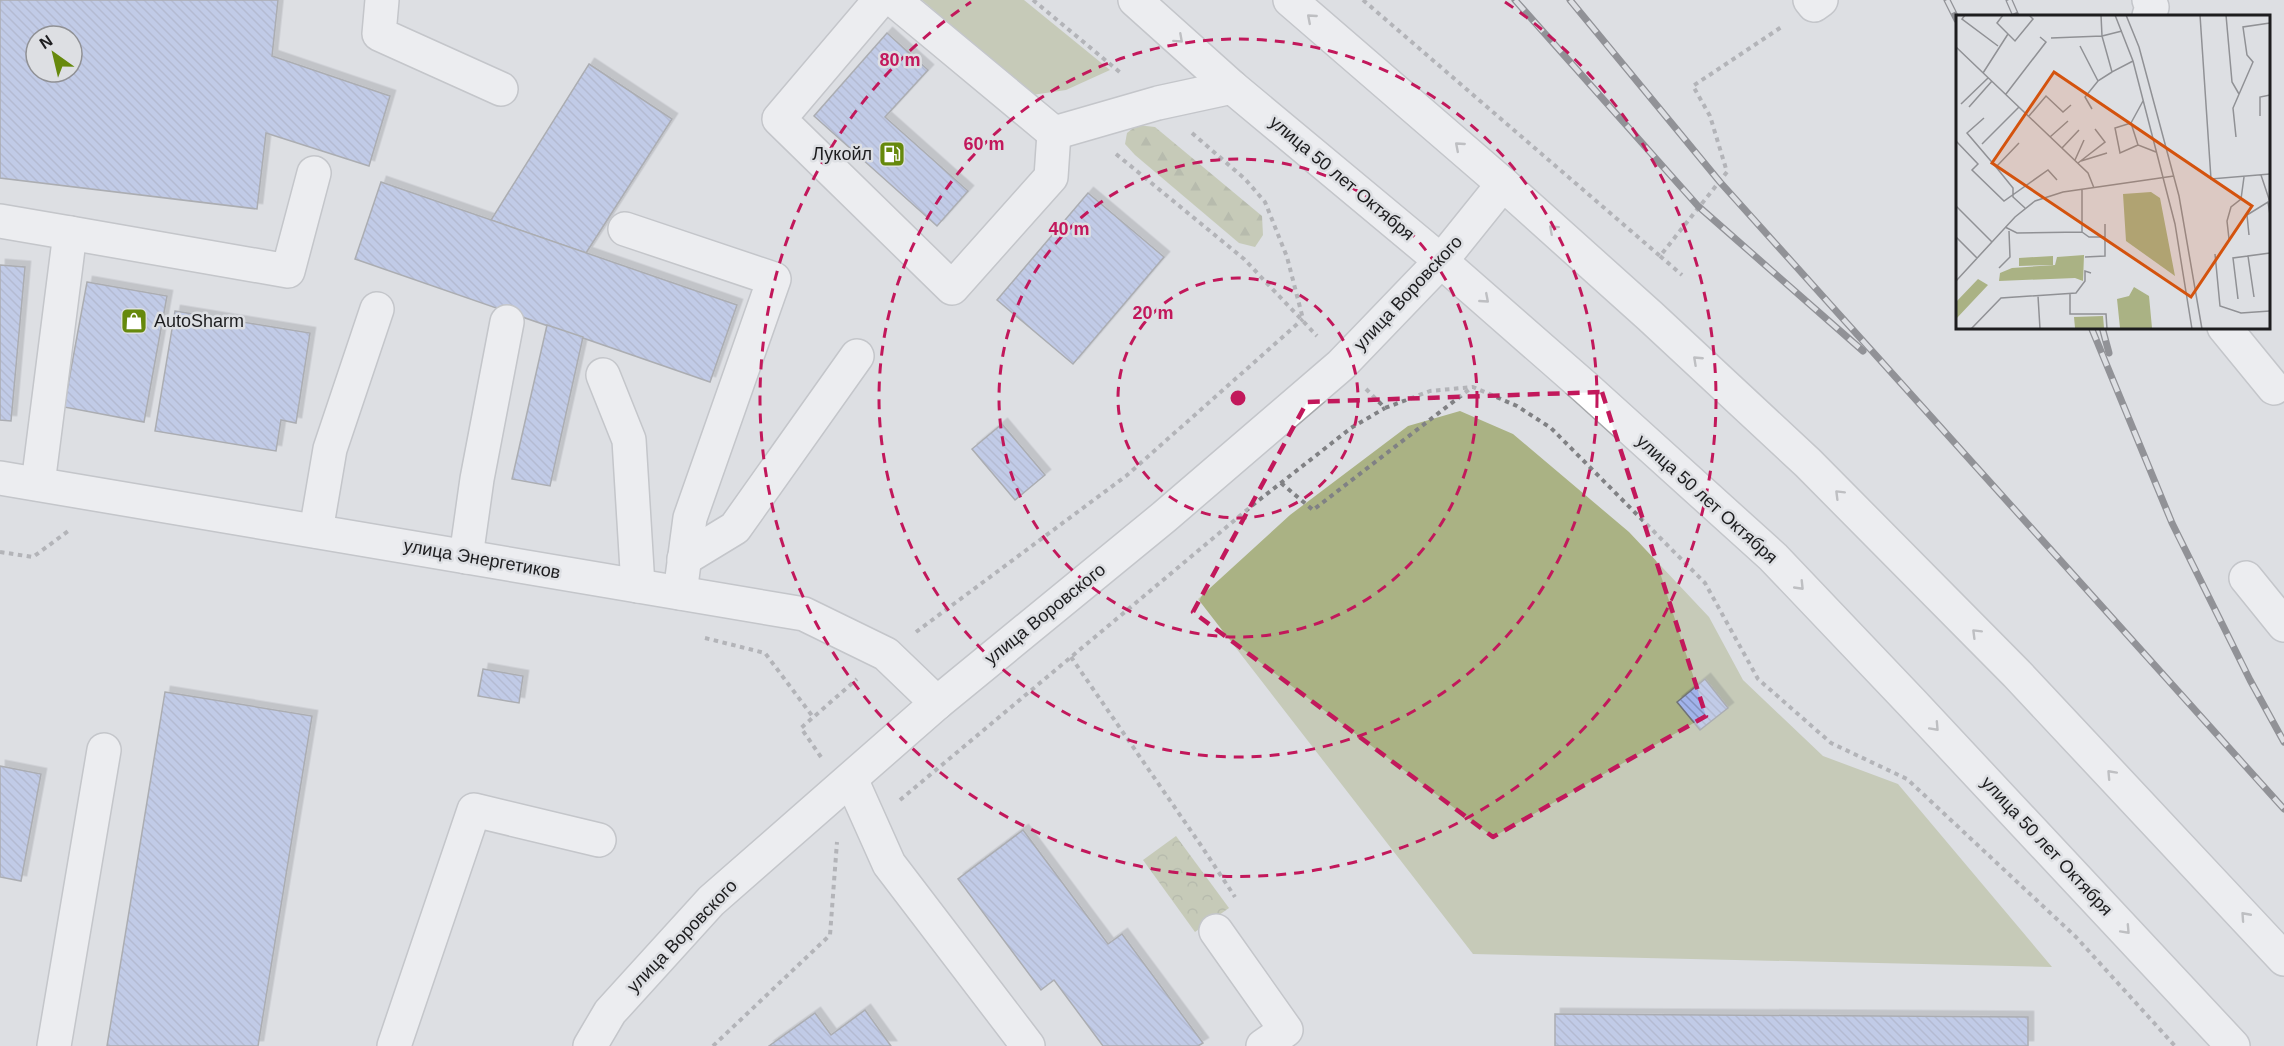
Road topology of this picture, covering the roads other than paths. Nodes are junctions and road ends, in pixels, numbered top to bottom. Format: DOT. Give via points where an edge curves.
graph roads {
  1 [pos="382,0"];
  2 [pos="880,0"];
  3 [pos="894,0"];
  4 [pos="1135,0"];
  5 [pos="1290,0"];
  6 [pos="2149,0"];
  7 [pos="2149,15"];
  8 [pos="1232,87"];
  9 [pos="501,89"];
  10 [pos="1054,133"];
  11 [pos="314,173"];
  12 [pos="1503,184"];
  13 [pos="0,221"];
  14 [pos="625,229"];
  15 [pos="70,233"];
  16 [pos="1441,261"];
  17 [pos="377,309"];
  18 [pos="507,322"];
  19 [pos="2225,328"];
  20 [pos="857,356"];
  21 [pos="603,375"];
  22 [pos="2274,388"];
  23 [pos="0,478"];
  24 [pos="38,484"];
  25 [pos="316,531"];
  26 [pos="466,557"];
  27 [pos="684,559"];
  28 [pos="2246,578"];
  29 [pos="638,586"];
  30 [pos="680,593"];
  31 [pos="2284,625"];
  32 [pos="938,703"];
  33 [pos="104,750"];
  34 [pos="851,779"];
  35 [pos="599,840"];
  36 [pos="1222,939"];
  37 [pos="2284,959"];
  38 [pos="1282,1041"];
  39 [pos="54,1046"];
  40 [pos="394,1046"];
  41 [pos="590,1046"];
  42 [pos="1028,1046"];
  43 [pos="2233,1046"];
  1 -- 9 [label="main road" via="379,34"];
  2 -- 10 [label="main road" via="779,119 952,288 1051,177"];
  3 -- 10 [label="main road"];
  4 -- 8 [label="main road, улица 50 лет Октября, one-way"];
  12 -- 5 [label="main road, one-way"];
  6 -- 7 [label="main road"];
  8 -- 10 [label="main road"];
  8 -- 16 [label="main road, улица 50 лет Октября"];
  11 -- 15 [label="main road" via="288,271"];
  12 -- 16 [label="main road, улица Воровского"];
  37 -- 12 [label="main road, one-way" via="2017,674 1808,463"];
  13 -- 15 [label="main road"];
  14 -- 27 [label="main road" via="774,279 690,518"];
  15 -- 24 [label="main road"];
  16 -- 32 [label="main road, улица Воровского" via="1341,365"];
  16 -- 43 [label="main road, улица 50 лет Октября, one-way" via="1773,557"];
  17 -- 25 [label="main road" via="330,449"];
  18 -- 26 [label="main road"];
  19 -- 22 [label="main road"];
  20 -- 27 [label="main road" via="735,528"];
  21 -- 29 [label="main road" via="629,440"];
  23 -- 24 [label="main road, улица Энергетиков"];
  24 -- 25 [label="main road, улица Энергетиков"];
  25 -- 26 [label="main road, улица Энергетиков"];
  26 -- 29 [label="main road, улица Энергетиков"];
  27 -- 30 [label="main road"];
  28 -- 31 [label="main road"];
  29 -- 30 [label="main road, улица Энергетиков"];
  30 -- 32 [label="main road, улица Энергетиков" via="804,614 885,654"];
  32 -- 34 [label="main road, улица Воровского"];
  33 -- 39 [label="main road"];
  34 -- 41 [label="main road, улица Воровского" via="711,901 610,1012"];
  34 -- 42 [label="main road" via="889,864"];
  35 -- 40 [label="main road" via="474,810"];
  36 -- 38 [label="main road"];
}
